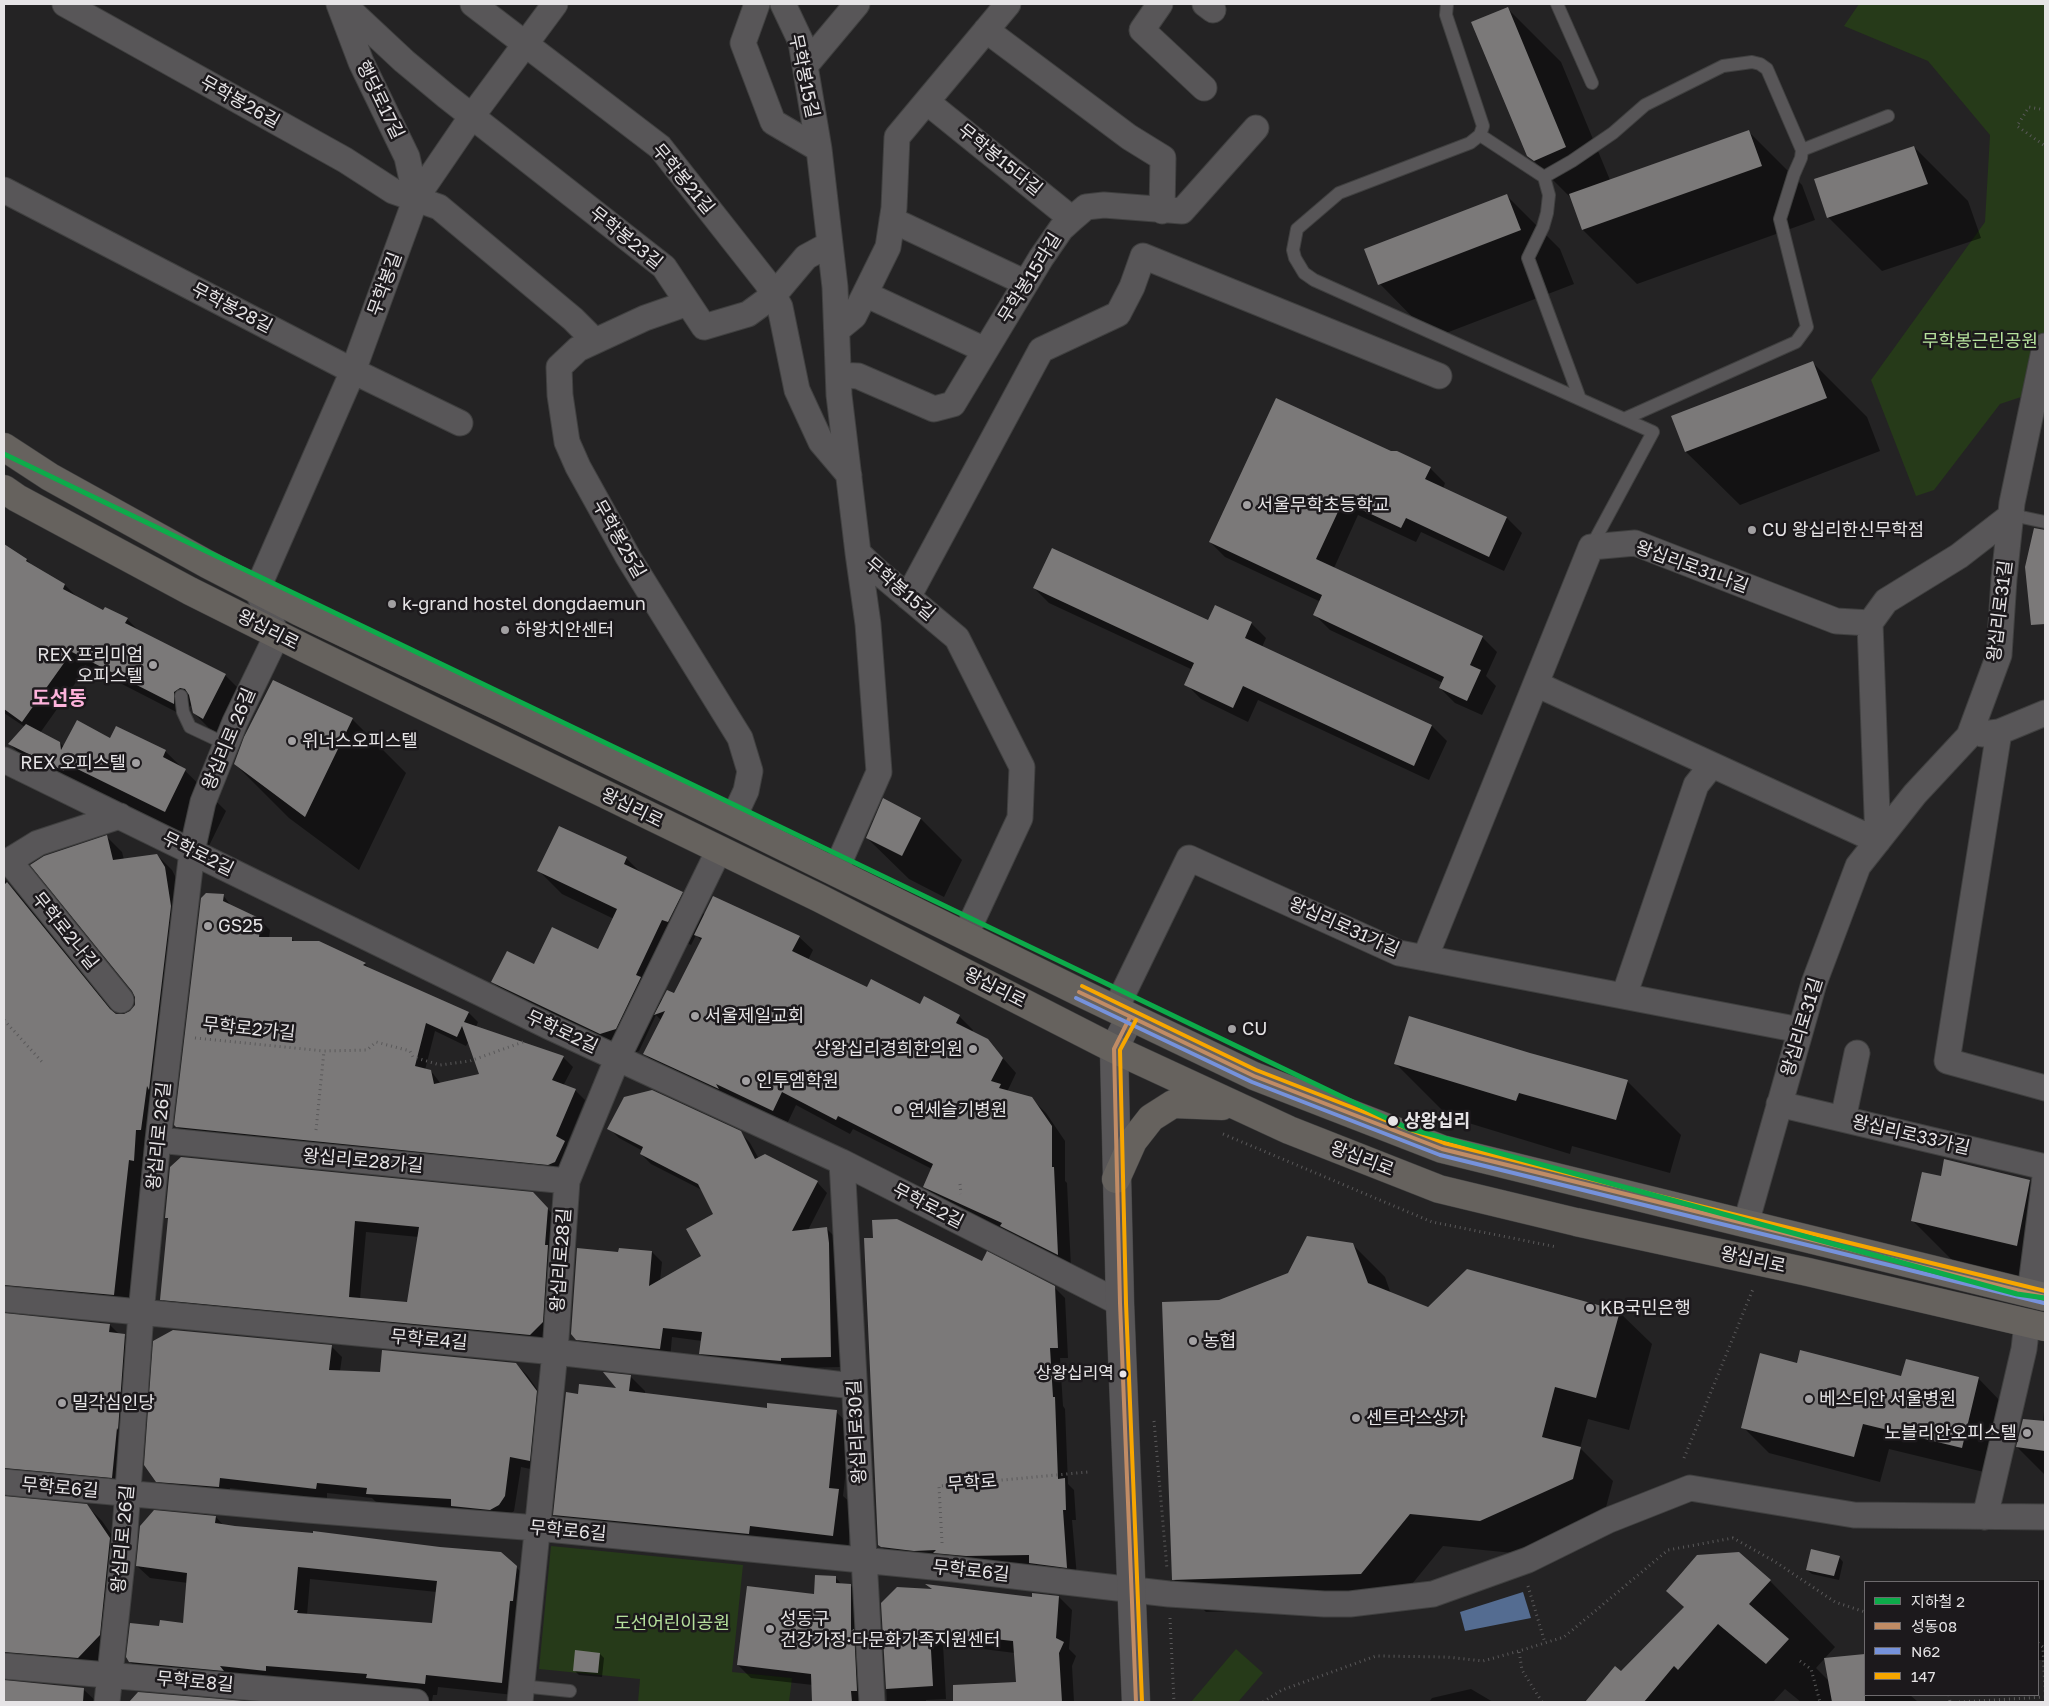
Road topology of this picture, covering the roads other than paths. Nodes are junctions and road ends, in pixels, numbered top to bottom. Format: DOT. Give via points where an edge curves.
graph roads {
  1 [pos="65,4"];
  2 [pos="338,4"];
  3 [pos="343,4"];
  4 [pos="473,4"];
  5 [pos="555,4"];
  6 [pos="757,4"];
  7 [pos="783,4"];
  8 [pos="858,4"];
  9 [pos="1008,4"];
  10 [pos="1160,4"];
  11 [pos="1447,4"];
  12 [pos="1557,4"];
  13 [pos="986,30"];
  14 [pos="526,44"];
  15 [pos="805,66"];
  16 [pos="1592,83"];
  17 [pos="1204,88"];
  18 [pos="927,102"];
  19 [pos="472,116"];
  20 [pos="1888,116"];
  21 [pos="1256,128"];
  22 [pos="1480,135"];
  23 [pos="819,150"];
  24 [pos="1802,150"];
  25 [pos="1544,177"];
  26 [pos="4,190"];
  27 [pos="416,198"];
  28 [pos="1162,211"];
  29 [pos="1072,219"];
  30 [pos="892,220"];
  31 [pos="830,244"];
  32 [pos="1026,283"];
  33 [pos="865,294"];
  34 [pos="774,295"];
  35 [pos="688,303"];
  36 [pos="837,330"];
  37 [pos="595,341"];
  38 [pos="2045,346"];
  39 [pos="985,350"];
  40 [pos="353,370"];
  41 [pos="839,374"];
  42 [pos="1440,376"];
  43 [pos="1580,399"];
  44 [pos="2040,400"];
  45 [pos="1624,419"];
  46 [pos="460,423"];
  47 [pos="4,447"];
  48 [pos="849,475"];
  49 [pos="4,490"];
  50 [pos="2012,515"];
  51 [pos="2045,522"];
  52 [pos="1592,548"];
  53 [pos="858,553"];
  54 [pos="258,590"];
  55 [pos="908,597"];
  56 [pos="1870,623"];
  57 [pos="277,635"];
  58 [pos="1536,684"];
  59 [pos="181,696"];
  60 [pos="2045,712"];
  61 [pos="1999,732"];
  62 [pos="1969,736"];
  63 [pos="226,744"];
  64 [pos="4,760"];
  65 [pos="1712,765"];
  66 [pos="120,816"];
  67 [pos="732,821"];
  68 [pos="1878,841"];
  69 [pos="719,850"];
  70 [pos="192,851"];
  71 [pos="6,863"];
  72 [pos="835,872"];
  73 [pos="965,936"];
  74 [pos="1425,958"];
  75 [pos="1624,996"];
  76 [pos="121,1000"];
  77 [pos="1122,1013"];
  78 [pos="1800,1030"];
  79 [pos="1114,1049"];
  80 [pos="1857,1053"];
  81 [pos="618,1057"];
  82 [pos="2045,1088"];
  83 [pos="1319,1102"];
  84 [pos="1779,1104"];
  85 [pos="1239,1108"];
  86 [pos="1843,1119"];
  87 [pos="1306,1137"];
  88 [pos="158,1140"];
  89 [pos="842,1162"];
  90 [pos="2045,1167"];
  91 [pos="2045,1177"];
  92 [pos="1116,1179"];
  93 [pos="567,1180"];
  94 [pos="1746,1223"];
  95 [pos="1779,1232"];
  96 [pos="1771,1264"];
  97 [pos="2038,1295"];
  98 [pos="4,1299"];
  99 [pos="1120,1303"];
  100 [pos="141,1313"];
  101 [pos="2036,1325"];
  102 [pos="555,1352"];
  103 [pos="854,1386"];
  104 [pos="4,1482"];
  105 [pos="127,1494"];
  106 [pos="1985,1517"];
  107 [pos="2045,1517"];
  108 [pos="538,1528"];
  109 [pos="865,1560"];
  110 [pos="1131,1590"];
  111 [pos="4,1666"];
  112 [pos="110,1674"];
  113 [pos="570,1691"];
  114 [pos="521,1694"];
  115 [pos="260,1695"];
  116 [pos="107,1702"];
  117 [pos="416,1702"];
  118 [pos="872,1702"];
  119 [pos="1136,1702"];
  1 -- 27 [label="street, 무학봉26길" via="345,160 393,191"];
  2 -- 27 [label="street, 행당로17길" via="361,62 407,157"];
  3 -- 19 [label="street, 행당로17길" via="404,61"];
  4 -- 14 [label="street, 무학봉21길"];
  5 -- 14 [label="street, 무학봉길"];
  6 -- 23 [label="street, 무학봉15길" via="743,43 773,122"];
  7 -- 15 [label="street, 무학봉15길" via="801,42"];
  8 -- 15 [label="street"];
  9 -- 13 [label="street"];
  10 -- 17 [label="street" via="1142,30"];
  11 -- 22 [label="lane" via="1446,15 1483,126"];
  12 -- 16 [label="lane"];
  13 -- 18 [label="street"];
  13 -- 28 [label="street" via="1129,137 1163,158"];
  14 -- 19 [label="street, 무학봉길"];
  14 -- 34 [label="street, 무학봉21길" via="660,147"];
  15 -- 23 [label="street, 무학봉15길"];
  18 -- 29 [label="street, 무학봉15다길"];
  18 -- 30 [label="street" via="897,137"];
  19 -- 27 [label="street, 무학봉길"];
  19 -- 35 [label="street, 무학봉23길" via="664,267"];
  20 -- 24 [label="lane"];
  21 -- 28 [label="street, 무학봉15라길" via="1182,211"];
  22 -- 25 [label="lane"];
  22 -- 43 [label="lane" via="1470,144 1339,193 1297,229 1293,250 1295,258 1304,274 1314,280"];
  23 -- 31 [label="street, 무학봉15길"];
  24 -- 25 [label="lane" via="1767,69 1752,62 1723,66 1644,105 1614,132"];
  24 -- 45 [label="lane" via="1780,219 1807,327 1796,342"];
  25 -- 43 [label="lane" via="1549,195 1547,213 1528,258"];
  26 -- 40 [label="street, 무학봉28길"];
  27 -- 37 [label="street" via="439,207 467,229"];
  27 -- 40 [label="street, 무학봉길"];
  28 -- 29 [label="street, 무학봉15라길" via="1104,205 1086,207"];
  29 -- 32 [label="street, 무학봉15라길" via="1061,229"];
  30 -- 32 [label="street"];
  30 -- 33 [label="street" via="888,247"];
  31 -- 34 [label="street" via="806,258"];
  31 -- 36 [label="street, 무학봉15길"];
  32 -- 39 [label="street, 무학봉15라길"];
  33 -- 36 [label="street" via="854,316"];
  33 -- 39 [label="street"];
  34 -- 35 [label="street, 무학봉23길" via="748,314 704,327"];
  34 -- 48 [label="street, 무학봉21길" via="780,307 797,390 822,442"];
  35 -- 37 [label="street, 무학봉25길"];
  36 -- 41 [label="street, 무학봉15길"];
  37 -- 67 [label="street, 무학봉25길" via="578,348 559,367 567,442 628,557 740,738 750,771 746,791"];
  38 -- 44 [label="street, 왕십리로31길"];
  39 -- 41 [label="street, 무학봉15라길" via="953,404 934,409 858,376"];
  40 -- 46 [label="street, 무학봉28길"];
  40 -- 54 [label="street, 무학봉길"];
  41 -- 48 [label="street, 무학봉15길"];
  42 -- 55 [label="street" via="1143,256 1118,314 1041,350"];
  43 -- 45 [label="lane"];
  44 -- 50 [label="street, 왕십리로31길" via="2012,503"];
  45 -- 52 [label="lane" via="1653,432"];
  47 -- 54 [label="main road, 왕십리로" via="50,477"];
  48 -- 53 [label="street, 무학봉15길"];
  49 -- 57 [label="main road, 왕십리로"];
  50 -- 51 [label="lane"];
  50 -- 56 [label="street" via="1959,556 1886,601"];
  50 -- 62 [label="street, 왕십리로31길" via="1999,655"];
  52 -- 56 [label="street, 왕십리로31나길" via="1635,543 1836,622"];
  52 -- 58 [label="street"];
  53 -- 55 [label="street, 무학봉15길"];
  53 -- 72 [label="street" via="868,624 879,772"];
  54 -- 57 [label="street"];
  54 -- 67 [label="main road, 왕십리로"];
  55 -- 73 [label="street, 무학봉15길" via="958,638 1022,767 1020,818"];
  56 -- 68 [label="street"];
  57 -- 63 [label="street, 왕십리로 26길"];
  57 -- 69 [label="main road, 왕십리로"];
  58 -- 65 [label="street"];
  58 -- 74 [label="street"];
  59 -- 63 [label="lane" via="183,712 190,726"];
  60 -- 61 [label="street"];
  61 -- 62 [label="street"];
  61 -- 82 [label="street" via="1947,1061"];
  62 -- 68 [label="street, 왕십리로31길"];
  63 -- 70 [label="street, 왕십리로 26길" via="203,802"];
  64 -- 66 [label="street, 무학로2길"];
  65 -- 68 [label="street"];
  65 -- 75 [label="street" via="1696,785"];
  66 -- 70 [label="street, 무학로2길"];
  66 -- 71 [label="street, 무학로2나길" via="38,843"];
  67 -- 72 [label="main road, 왕십리로"];
  68 -- 78 [label="street, 왕십리로31길" via="1858,866"];
  69 -- 79 [label="main road, 왕십리로"];
  69 -- 81 [label="street, 왕십리로28길"];
  70 -- 81 [label="street, 무학로2길" via="556,1030"];
  70 -- 88 [label="street, 왕십리로 26길"];
  71 -- 76 [label="street, 무학로2나길"];
  72 -- 73 [label="main road, 왕십리로"];
  73 -- 77 [label="main road, 왕십리로"];
  74 -- 75 [label="street, 왕십리로31가길"];
  74 -- 77 [label="street, 왕십리로31가길" via="1399,953 1189,858"];
  75 -- 78 [label="street, 왕십리로31가길"];
  77 -- 79 [label="main road"];
  77 -- 83 [label="main road, 왕십리로" via="1254,1076"];
  78 -- 84 [label="street, 왕십리로31길"];
  79 -- 85 [label="main road, 왕십리로"];
  79 -- 92 [label="main road"];
  80 -- 86 [label="street, 왕십리로33가길"];
  81 -- 89 [label="street, 무학로2길"];
  81 -- 93 [label="street, 왕십리로28길"];
  83 -- 87 [label="main road"];
  83 -- 94 [label="main road, 왕십리로" via="1442,1149"];
  84 -- 86 [label="street"];
  84 -- 94 [label="street, 왕십리로31길"];
  85 -- 87 [label="main road, 왕십리로"];
  85 -- 92 [label="main road" via="1173,1104 1151,1118 1133,1141"];
  86 -- 90 [label="street, 왕십리로33가길"];
  87 -- 96 [label="main road, 왕십리로" via="1439,1188 1576,1222"];
  88 -- 93 [label="street, 왕십리로28가길"];
  88 -- 100 [label="street, 왕십리로 26길"];
  89 -- 99 [label="street, 무학로2길"];
  89 -- 103 [label="street, 왕십리로30길"];
  91 -- 97 [label="street"];
  92 -- 99 [label="main road"];
  93 -- 102 [label="street, 왕십리로28길"];
  94 -- 95 [label="main road, 왕십리로"];
  95 -- 96 [label="main road"];
  95 -- 97 [label="main road, 왕십리로"];
  96 -- 101 [label="main road, 왕십리로"];
  98 -- 100 [label="street, 무학로4길"];
  99 -- 110 [label="main road"];
  100 -- 102 [label="street, 무학로4길"];
  100 -- 105 [label="street, 왕십리로 26길"];
  101 -- 106 [label="street" via="2024,1349"];
  102 -- 103 [label="street, 무학로4길"];
  102 -- 108 [label="street, 왕십리로28길"];
  103 -- 109 [label="street, 왕십리로30길"];
  104 -- 105 [label="street, 무학로6길"];
  105 -- 108 [label="street, 무학로6길"];
  105 -- 112 [label="street, 왕십리로 26길"];
  106 -- 107 [label="street, 무학로6길"];
  106 -- 110 [label="street, 무학로6길" via="1854,1515 1690,1488 1609,1520 1528,1560 1433,1594 1350,1604"];
  108 -- 109 [label="street, 무학로6길"];
  108 -- 114 [label="street, 왕십리로28길"];
  109 -- 110 [label="street, 무학로6길"];
  109 -- 118 [label="street, 왕십리로30길"];
  110 -- 119 [label="main road"];
  111 -- 112 [label="street, 무학로8길"];
  112 -- 115 [label="street, 무학로8길"];
  112 -- 116 [label="street, 왕십리로 26길"];
  113 -- 114 [label="lane"];
  115 -- 117 [label="street, 무학로8길"];
}
